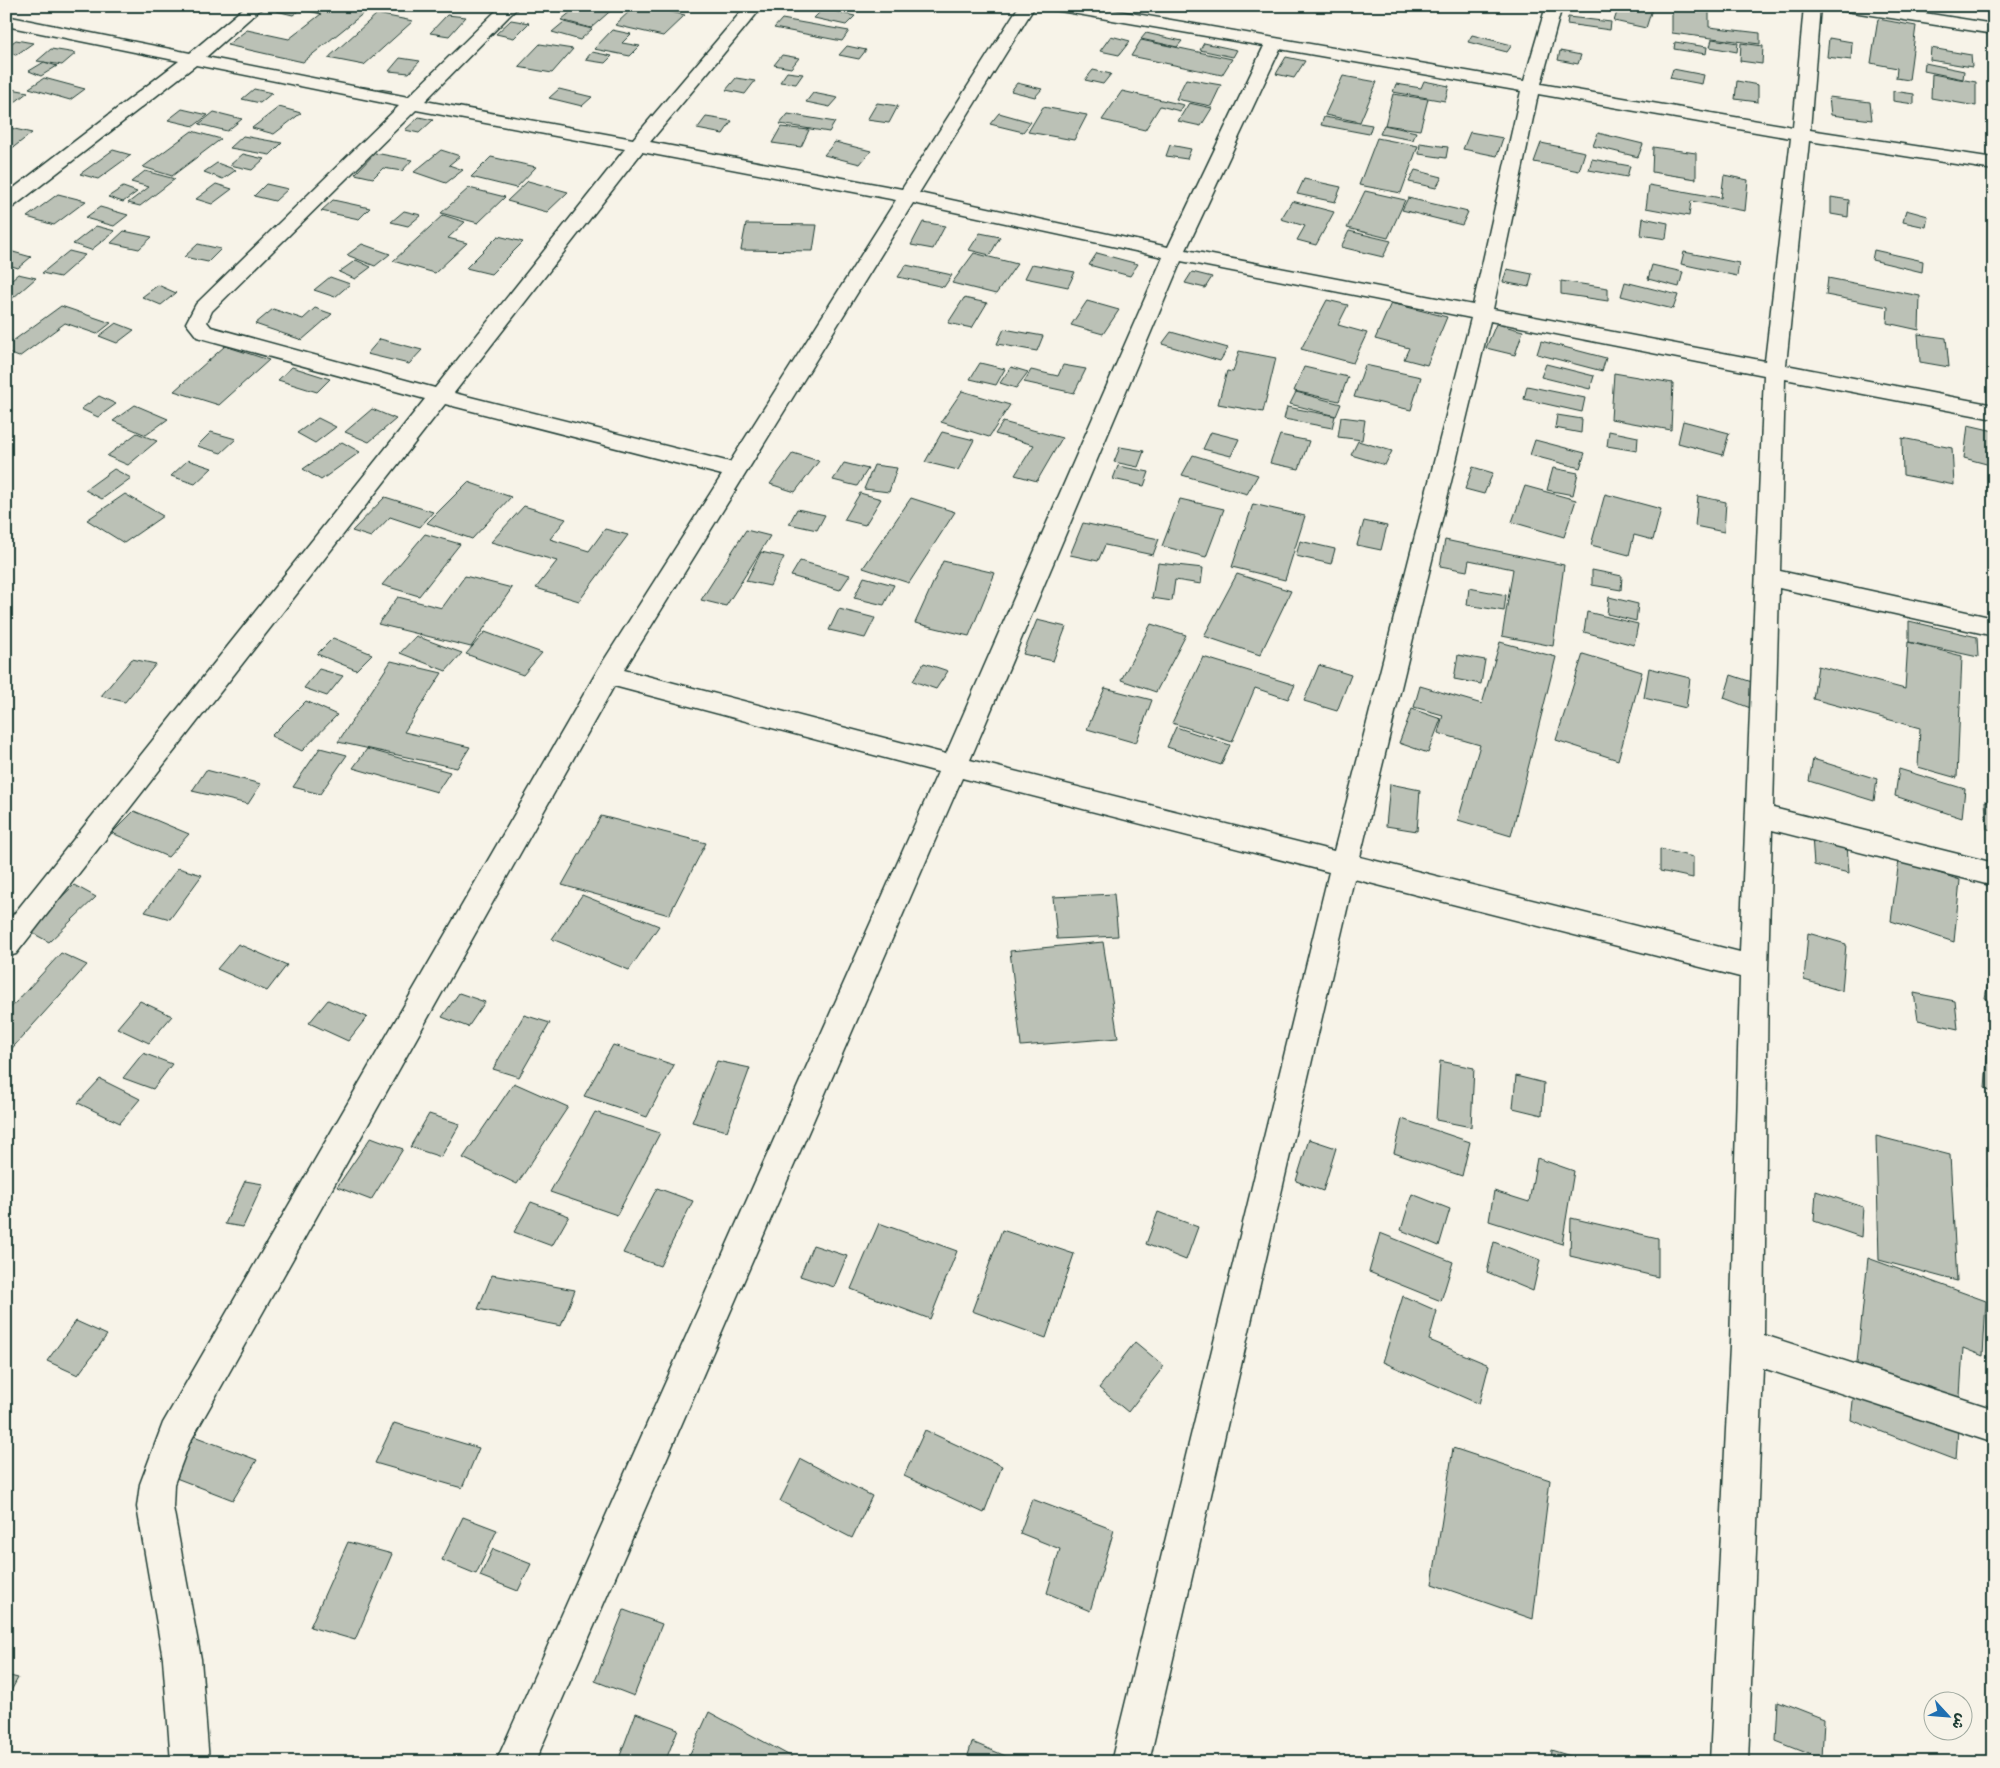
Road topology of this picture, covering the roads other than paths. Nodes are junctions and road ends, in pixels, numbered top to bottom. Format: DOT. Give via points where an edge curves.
graph roads {
  1 [pos="256,6"];
  2 [pos="511,6"];
  3 [pos="755,6"];
  4 [pos="1027,6"];
  5 [pos="1060,6"];
  6 [pos="1554,6"];
  7 [pos="1812,6"];
  8 [pos="1846,6"];
  9 [pos="6,21"];
  10 [pos="1994,29"];
  11 [pos="1274,43"];
  12 [pos="193,59"];
  13 [pos="1531,87"];
  14 [pos="414,104"];
  15 [pos="1801,134"];
  16 [pos="638,145"];
  17 [pos="1994,164"];
  18 [pos="907,196"];
  19 [pos="6,203"];
  20 [pos="1174,254"];
  21 [pos="1482,313"];
  22 [pos="1775,368"];
  23 [pos="440,396"];
  24 [pos="1994,412"];
  25 [pos="735,471"];
  26 [pos="1768,577"];
  27 [pos="1994,627"];
  28 [pos="608,675"];
  29 [pos="954,766"];
  30 [pos="1760,816"];
  31 [pos="1344,866"];
  32 [pos="1994,875"];
  33 [pos="6,945"];
  34 [pos="1754,968"];
  35 [pos="1747,1346"];
  36 [pos="1994,1426"];
  37 [pos="190,1762"];
  38 [pos="515,1762"];
  39 [pos="1130,1762"];
  40 [pos="1729,1762"];
  1 -- 12 [label="street"];
  2 -- 14 [label="street"];
  3 -- 16 [label="street"];
  4 -- 18 [label="street"];
  5 -- 11 [label="street"];
  6 -- 13 [label="street"];
  7 -- 15 [label="street"];
  8 -- 10 [label="street"];
  9 -- 12 [label="street"];
  11 -- 13 [label="street"];
  11 -- 20 [label="street"];
  12 -- 14 [label="street"];
  12 -- 19 [label="street"];
  13 -- 15 [label="street"];
  13 -- 21 [label="street"];
  14 -- 16 [label="street"];
  14 -- 23 [label="street" via="203,308 196,323 204,332"];
  15 -- 17 [label="street"];
  15 -- 22 [label="street"];
  16 -- 18 [label="street"];
  16 -- 23 [label="street"];
  18 -- 20 [label="street"];
  18 -- 25 [label="street"];
  20 -- 21 [label="street"];
  20 -- 29 [label="street"];
  21 -- 22 [label="street"];
  21 -- 31 [label="street"];
  22 -- 24 [label="street"];
  22 -- 26 [label="street"];
  23 -- 25 [label="street"];
  23 -- 33 [label="street"];
  25 -- 28 [label="street"];
  26 -- 27 [label="street"];
  26 -- 30 [label="street"];
  28 -- 29 [label="street"];
  28 -- 37 [label="street" via="175,1435 157,1484 155,1507 182,1659"];
  29 -- 31 [label="street"];
  29 -- 38 [label="street"];
  30 -- 32 [label="street"];
  30 -- 34 [label="street"];
  31 -- 34 [label="street"];
  31 -- 39 [label="street"];
  34 -- 35 [label="street"];
  35 -- 36 [label="street"];
  35 -- 40 [label="street"];
}
